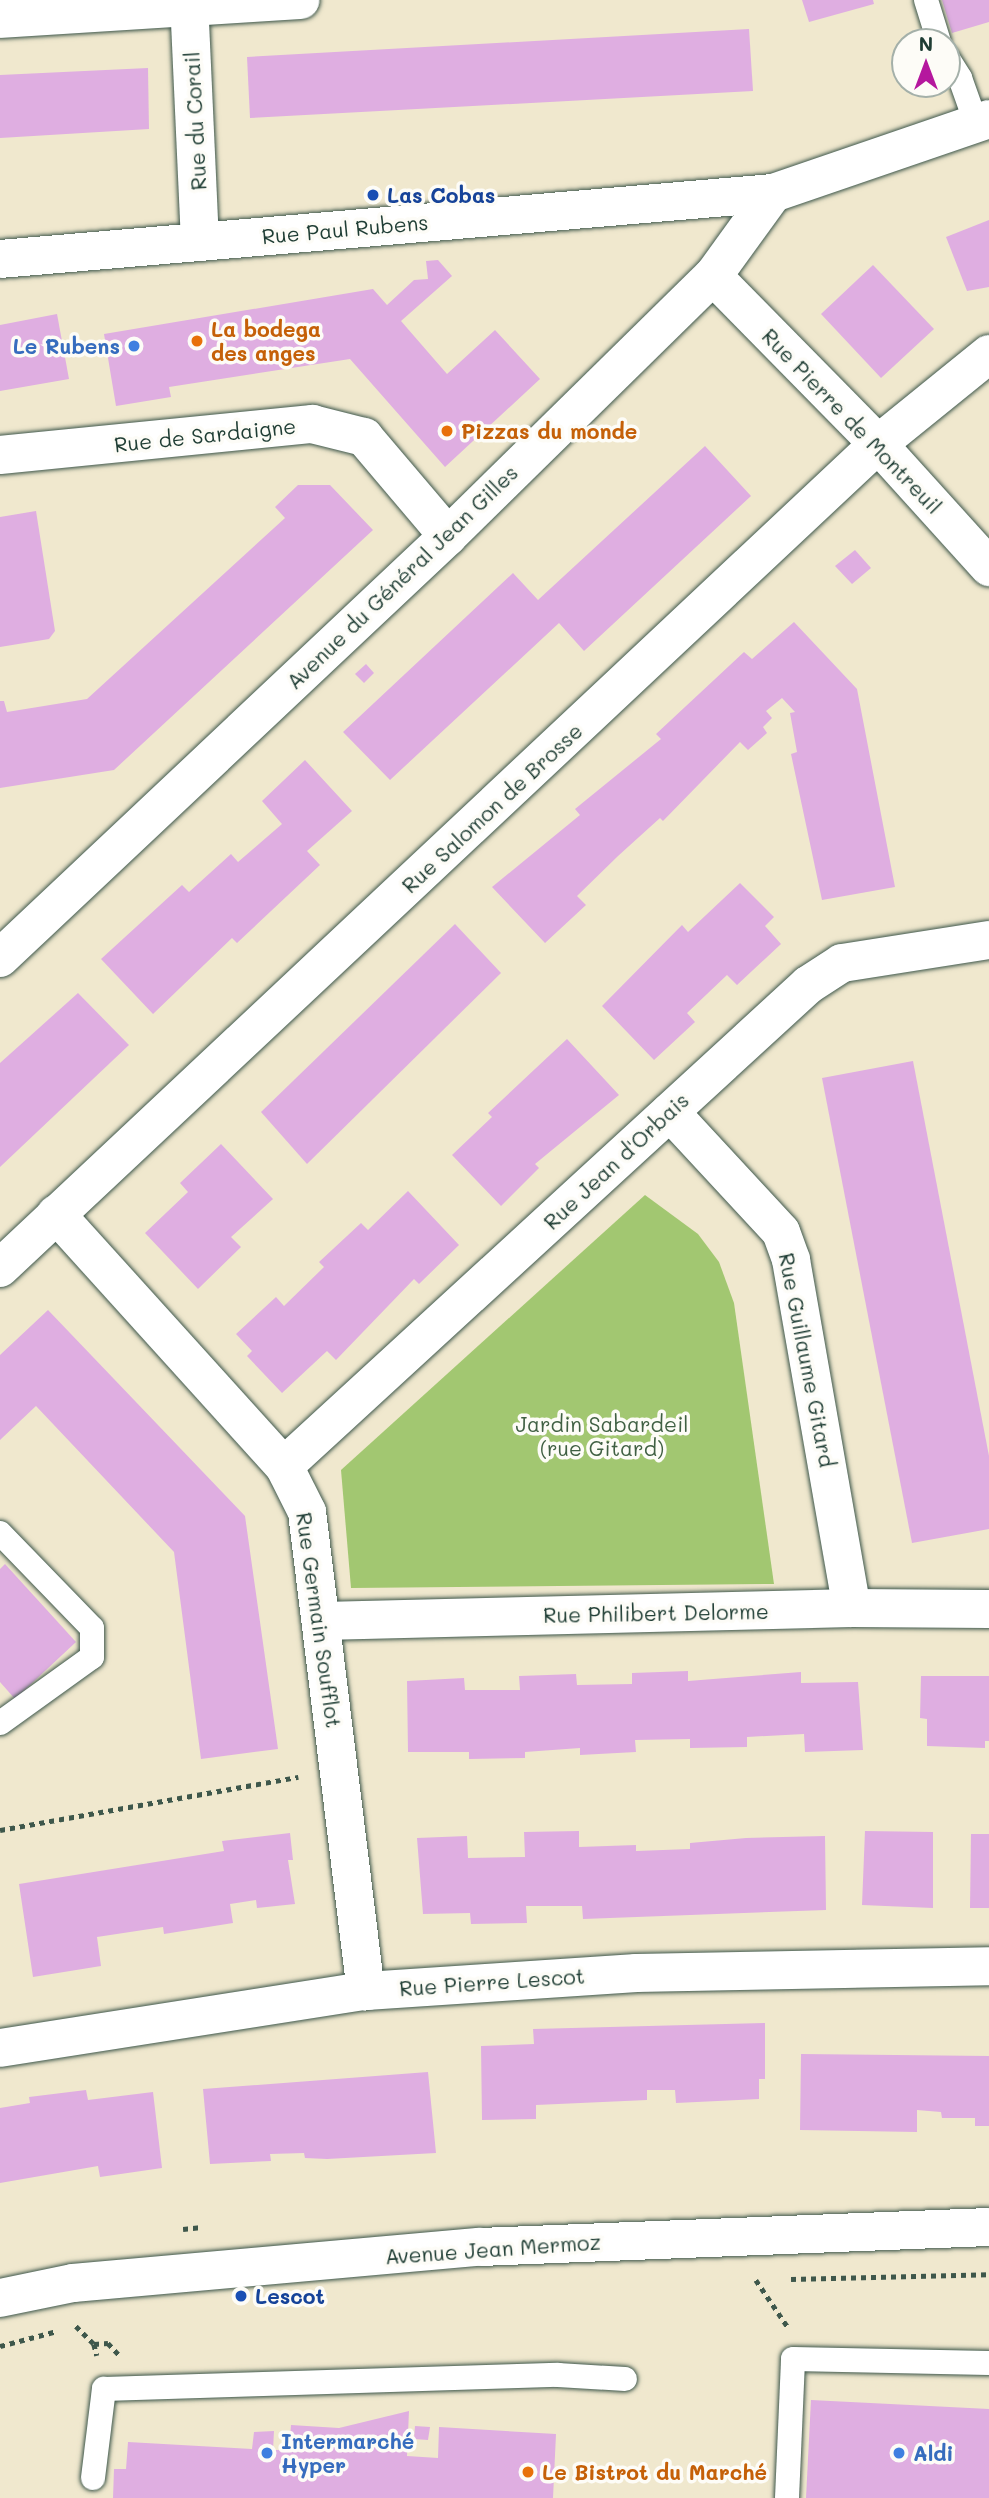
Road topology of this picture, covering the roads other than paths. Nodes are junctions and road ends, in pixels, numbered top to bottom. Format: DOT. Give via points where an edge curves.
graph roads {
  1 [pos="300,0"];
  2 [pos="926,0"];
  3 [pos="189,4"];
  4 [pos="0,19"];
  5 [pos="935,28"];
  6 [pos="961,80"];
  7 [pos="983,121"];
  8 [pos="773,193"];
  9 [pos="200,242"];
  10 [pos="0,259"];
  11 [pos="713,276"];
  12 [pos="989,354"];
  13 [pos="878,444"];
  14 [pos="0,455"];
  15 [pos="448,536"];
  16 [pos="989,567"];
  17 [pos="989,940"];
  18 [pos="0,958"];
  19 [pos="670,1112"];
  20 [pos="56,1214"];
  21 [pos="0,1268"];
  22 [pos="284,1466"];
  23 [pos="0,1533"];
  24 [pos="852,1608"];
  25 [pos="989,1609"];
  26 [pos="322,1621"];
  27 [pos="0,1723"];
  28 [pos="989,1966"];
  29 [pos="366,1991"];
  30 [pos="0,2048"];
  31 [pos="989,2227"];
  32 [pos="0,2298"];
  33 [pos="989,2363"];
  34 [pos="625,2379"];
  35 [pos="93,2478"];
  36 [pos="787,2498"];
  1 -- 3 [label="street"];
  2 -- 5 [label="lane"];
  3 -- 4 [label="street"];
  3 -- 9 [label="street, Rue du Corail"];
  6 -- 7 [label="lane"];
  7 -- 8 [label="street"];
  8 -- 9 [label="street, Rue Paul Rubens"];
  8 -- 11 [label="street, Avenue du Général Jean Gilles"];
  9 -- 10 [label="street, Rue Paul Rubens"];
  11 -- 13 [label="street, Rue Pierre de Montreuil"];
  11 -- 15 [label="street, Avenue du Général Jean Gilles"];
  12 -- 13 [label="street, Rue Salomon de Brosse"];
  13 -- 16 [label="street, Rue Pierre de Montreuil"];
  13 -- 20 [label="street, Rue Salomon de Brosse"];
  14 -- 15 [label="street, Rue de Sardaigne" via="312,424 364,437"];
  15 -- 18 [label="street, Avenue du Général Jean Gilles"];
  17 -- 19 [label="street, Rue Jean d'Orbais" via="842,963 808,985"];
  19 -- 22 [label="street, Rue Jean d'Orbais"];
  19 -- 24 [label="street, Rue Guillaume Gitard" via="781,1232 792,1260"];
  20 -- 21 [label="street, Rue Salomon de Brosse"];
  20 -- 22 [label="street, Rue Germain Soufflot"];
  22 -- 26 [label="street, Rue Germain Soufflot" via="307,1512"];
  23 -- 27 [label="lane" via="92,1628 92,1657"];
  24 -- 25 [label="street, Rue Philibert Delorme"];
  24 -- 26 [label="street, Rue Philibert Delorme"];
  26 -- 29 [label="street, Rue Germain Soufflot"];
  28 -- 29 [label="street, Rue Pierre Lescot" via="636,1973"];
  29 -- 30 [label="street, Rue Pierre Lescot"];
  31 -- 32 [label="street, Avenue Jean Mermoz" via="480,2247 73,2283"];
  33 -- 36 [label="lane" via="793,2359"];
  34 -- 35 [label="lane" via="558,2375 104,2389"];
}
